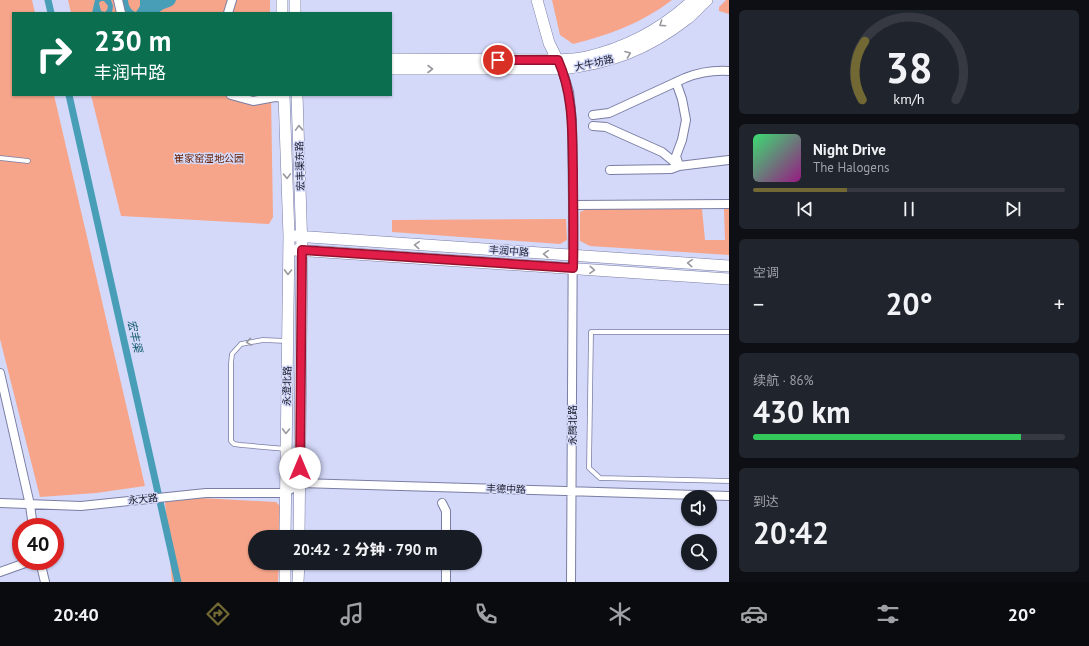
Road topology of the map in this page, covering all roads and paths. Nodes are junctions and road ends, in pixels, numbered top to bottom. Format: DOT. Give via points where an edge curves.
graph roads {
  1 [pos="118,0"];
  2 [pos="232,0"];
  3 [pos="282,0"];
  4 [pos="295,0"];
  5 [pos="537,0"];
  6 [pos="693,0"];
  7 [pos="707,0"];
  8 [pos="121,12"];
  9 [pos="228,12"];
  10 [pos="282,12"];
  11 [pos="295,12"];
  12 [pos="392,59"];
  13 [pos="560,65"];
  14 [pos="392,69"];
  15 [pos="729,71"];
  16 [pos="676,82"];
  17 [pos="235,96"];
  18 [pos="297,96"];
  19 [pos="285,97"];
  20 [pos="593,115"];
  21 [pos="593,126"];
  22 [pos="0,158"];
  23 [pos="729,160"];
  24 [pos="28,161"];
  25 [pos="679,166"];
  26 [pos="610,170"];
  27 [pos="729,204"];
  28 [pos="573,205"];
  29 [pos="289,236"];
  30 [pos="302,237"];
  31 [pos="289,250"];
  32 [pos="302,250"];
  33 [pos="574,256"];
  34 [pos="729,266"];
  35 [pos="573,268"];
  36 [pos="729,279"];
  37 [pos="729,332"];
  38 [pos="288,341"];
  39 [pos="0,373"];
  40 [pos="286,449"];
  41 [pos="729,481"];
  42 [pos="300,483"];
  43 [pos="572,491"];
  44 [pos="286,493"];
  45 [pos="729,496"];
  46 [pos="0,503"];
  47 [pos="442,503"];
  48 [pos="30,505"];
  49 [pos="32,518"];
  50 [pos="285,530"];
  51 [pos="299,530"];
  52 [pos="446,530"];
  53 [pos="12,568"];
  54 [pos="42,570"];
  55 [pos="285,570"];
  56 [pos="299,570"];
  57 [pos="446,570"];
  58 [pos="0,572"];
  59 [pos="45,582"];
  60 [pos="285,582"];
  61 [pos="298,582"];
  62 [pos="446,582"];
  63 [pos="571,582"];
  1 -- 8 [label="street"];
  2 -- 9 [label="street"];
  3 -- 10 [label="street"];
  4 -- 11 [label="street"];
  5 -- 13 [label="street" via="549,43"];
  6 -- 13 [label="street, 大牛坊路, one-way" via="681,11 635,41"];
  13 -- 7 [label="street, 大牛坊路, one-way" via="587,66 639,49 688,19"];
  12 -- 13 [label="street, 大牛坊路"];
  14 -- 13 [label="street, 大牛坊路, one-way"];
  13 -- 28 [label="street, 永腾北路" via="569,92 572,120"];
  15 -- 16 [label="street" via="697,73"];
  16 -- 20 [label="street" via="609,114"];
  16 -- 25 [label="street" via="686,120 676,156"];
  17 -- 19 [label="street" via="253,101"];
  30 -- 18 [label="street, 宏丰渠东路, one-way"];
  19 -- 29 [label="street, 宏丰渠东路, one-way"];
  21 -- 25 [label="street" via="606,127 662,152"];
  22 -- 24 [label="lane"];
  23 -- 25 [label="street"];
  25 -- 26 [label="street" via="671,169"];
  27 -- 28 [label="street"];
  28 -- 33 [label="street, 永腾北路"];
  29 -- 30 [label="street, 丰润中路"];
  29 -- 31 [label="street, 永澄北路"];
  30 -- 32 [label="street, 永澄北路"];
  33 -- 30 [label="street, 丰润中路, one-way"];
  31 -- 32 [label="street, 丰润中路"];
  31 -- 38 [label="street, 永澄北路, one-way"];
  32 -- 35 [label="street, 丰润中路"];
  32 -- 42 [label="street, 永澄北路"];
  34 -- 33 [label="street, 丰润中路, one-way"];
  33 -- 35 [label="street, 永腾北路"];
  35 -- 36 [label="street, 丰润中路, one-way"];
  35 -- 43 [label="street, 永腾北路"];
  37 -- 41 [label="lane" via="591,332 589,468 600,478"];
  38 -- 40 [label="street, 永澄北路, one-way"];
  38 -- 40 [label="lane, one-way" via="263,340 241,344 232,354 231,441 234,444"];
  39 -- 48 [label="street"];
  40 -- 44 [label="street, 永澄北路"];
  42 -- 43 [label="street, 丰德中路"];
  42 -- 44 [label="street"];
  42 -- 51 [label="street, 永澄北路"];
  43 -- 45 [label="street, 丰德中路"];
  43 -- 63 [label="street, 永腾北路"];
  44 -- 48 [label="street, 永大路" via="206,493 81,506"];
  44 -- 50 [label="street, 永澄北路"];
  46 -- 48 [label="street, 永大路"];
  47 -- 52 [label="street" via="446,511"];
  48 -- 49 [label="street"];
  53 -- 58 [label="street"];
  54 -- 59 [label="street"];
  55 -- 60 [label="street"];
  56 -- 61 [label="street"];
  57 -- 62 [label="street"];
}
